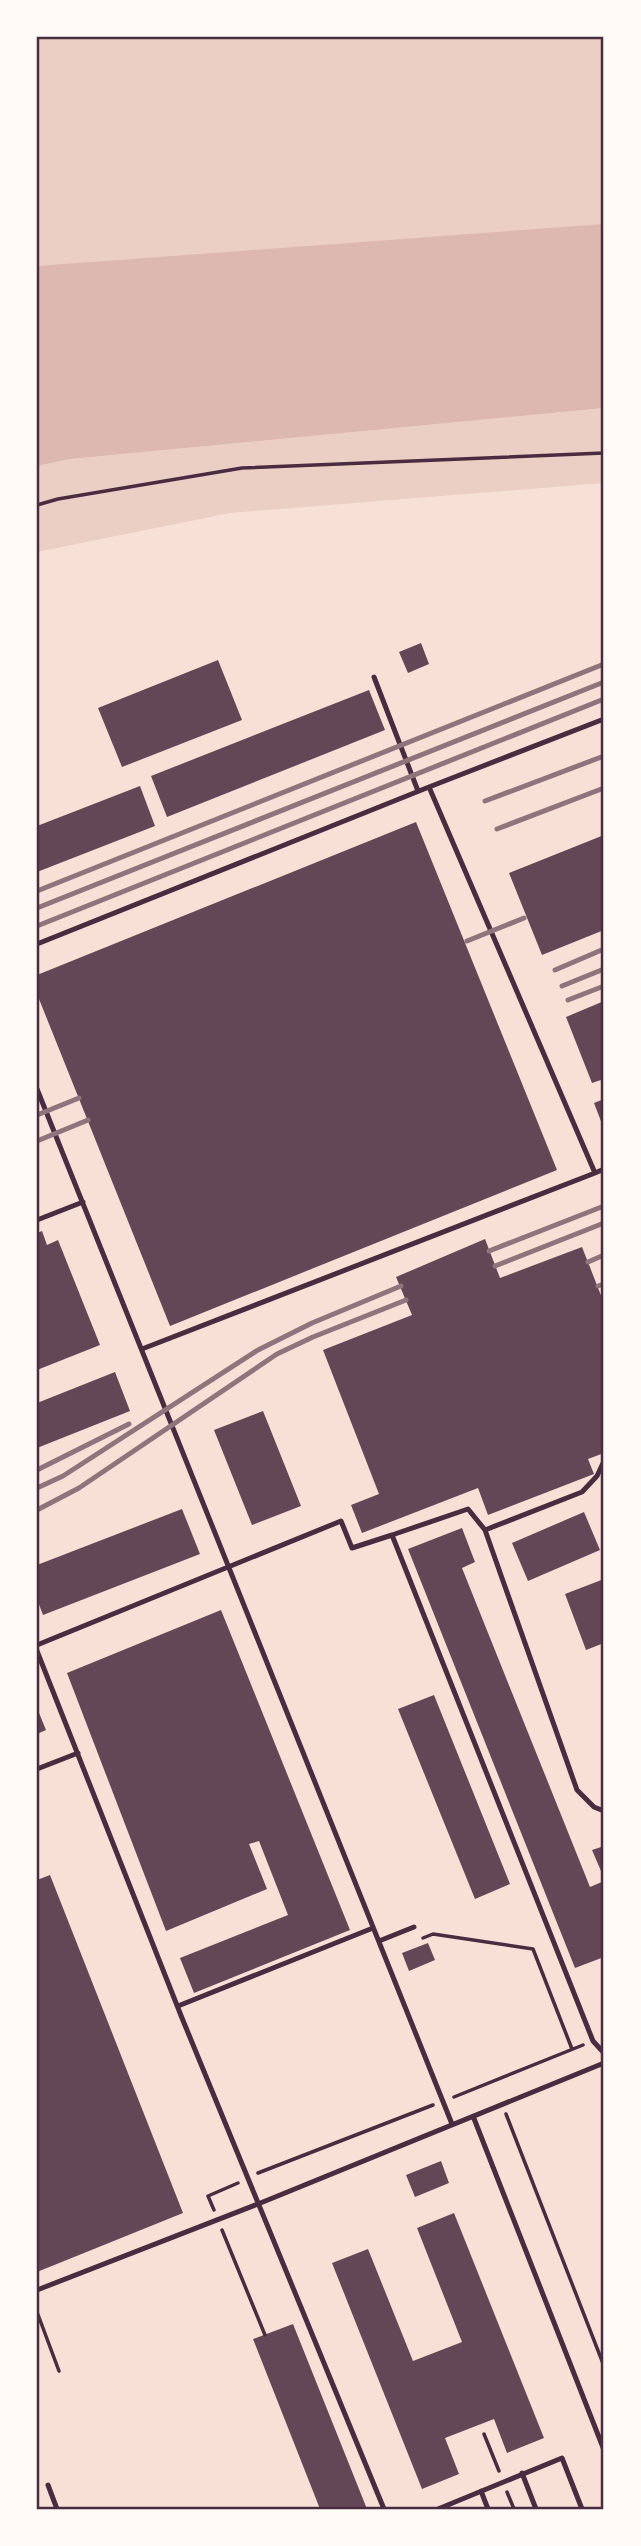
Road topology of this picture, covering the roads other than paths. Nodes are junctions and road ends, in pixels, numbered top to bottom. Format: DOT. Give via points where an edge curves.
graph roads {
  1 [pos="374,677"];
  2 [pos="604,719"];
  3 [pos="429,787"];
  4 [pos="418,791"];
  5 [pos="37,944"];
  6 [pos="37,1089"];
  7 [pos="604,1169"];
  8 [pos="595,1173"];
  9 [pos="83,1202"];
  10 [pos="37,1220"];
  11 [pos="142,1349"];
  12 [pos="604,1461"];
  13 [pos="485,1530"];
  14 [pos="392,1535"];
  15 [pos="229,1568"];
  16 [pos="37,1645"];
  17 [pos="37,1651"];
  18 [pos="78,1753"];
  19 [pos="37,1769"];
  20 [pos="604,1811"];
  21 [pos="414,1927"];
  22 [pos="373,1928"];
  23 [pos="379,1941"];
  24 [pos="178,2006"];
  25 [pos="604,2053"];
  26 [pos="604,2063"];
  27 [pos="473,2116"];
  28 [pos="452,2124"];
  29 [pos="258,2204"];
  30 [pos="37,2290"];
  31 [pos="604,2447"];
  32 [pos="522,2473"];
  33 [pos="48,2485"];
  34 [pos="481,2491"];
  35 [pos="57,2509"];
  36 [pos="384,2509"];
  37 [pos="438,2509"];
  38 [pos="488,2509"];
  39 [pos="536,2509"];
  40 [pos="582,2509"];
  1 -- 4 [label="lane"];
  2 -- 3 [label="lane"];
  3 -- 4 [label="lane"];
  3 -- 8 [label="lane"];
  4 -- 5 [label="lane"];
  6 -- 9 [label="lane"];
  7 -- 8 [label="lane"];
  8 -- 11 [label="lane"];
  9 -- 10 [label="lane"];
  9 -- 11 [label="lane"];
  11 -- 15 [label="lane"];
  12 -- 13 [label="lane" via="582,1492"];
  13 -- 14 [label="lane" via="468,1509"];
  13 -- 20 [label="lane" via="577,1790"];
  14 -- 15 [label="lane" via="352,1548 341,1521"];
  14 -- 25 [label="lane" via="593,2041"];
  15 -- 16 [label="lane"];
  15 -- 22 [label="lane"];
  17 -- 18 [label="lane"];
  18 -- 19 [label="lane"];
  18 -- 24 [label="lane"];
  21 -- 23 [label="lane"];
  22 -- 23 [label="lane"];
  22 -- 24 [label="lane"];
  23 -- 28 [label="lane"];
  24 -- 29 [label="lane"];
  26 -- 27 [label="lane"];
  27 -- 28 [label="lane"];
  27 -- 31 [label="lane"];
  28 -- 29 [label="lane"];
  29 -- 30 [label="lane"];
  29 -- 36 [label="lane"];
  32 -- 34 [label="lane"];
  32 -- 39 [label="lane"];
  32 -- 40 [label="lane" via="562,2458"];
  33 -- 35 [label="lane"];
  34 -- 37 [label="lane"];
  34 -- 38 [label="lane"];
}
